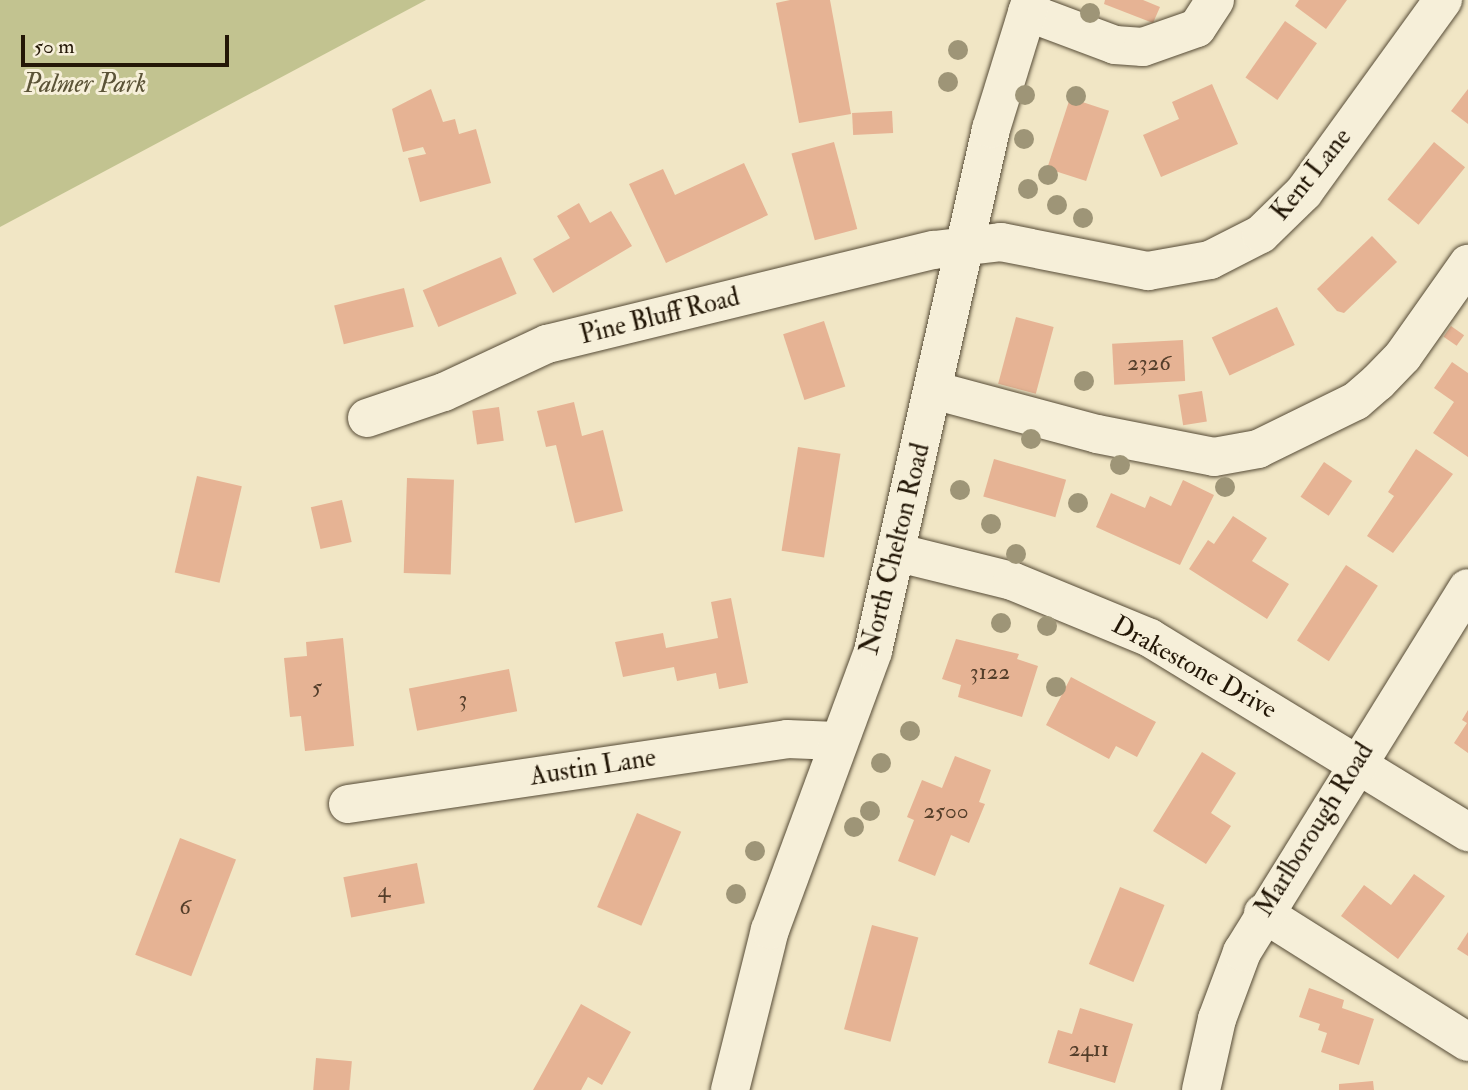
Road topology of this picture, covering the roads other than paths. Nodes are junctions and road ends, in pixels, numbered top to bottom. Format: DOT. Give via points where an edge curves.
graph roads {
  1 [pos="1215,0"];
  2 [pos="1443,0"];
  3 [pos="1029,6"];
  4 [pos="964,246"];
  5 [pos="1468,264"];
  6 [pos="933,390"];
  7 [pos="367,418"];
  8 [pos="899,553"];
  9 [pos="1468,588"];
  10 [pos="838,741"];
  11 [pos="1356,762"];
  12 [pos="348,804"];
  13 [pos="1468,832"];
  14 [pos="1263,913"];
  15 [pos="1468,1042"];
  16 [pos="730,1090"];
  17 [pos="1201,1090"];
  1 -- 3 [label="street" via="1197,28 1143,47 1115,45"];
  2 -- 4 [label="street, Kent Lane" via="1304,192 1261,234 1236,250 1180,268 1148,271 1001,242"];
  3 -- 4 [label="street, North Chelton Road" via="990,129"];
  4 -- 6 [label="street, North Chelton Road"];
  4 -- 7 [label="street, Pine Bluff Road" via="547,344 444,392"];
  5 -- 6 [label="street" via="1403,356 1378,382 1356,401 1258,449 1214,457 1097,435"];
  6 -- 8 [label="street, North Chelton Road"];
  8 -- 10 [label="street, North Chelton Road" via="873,651"];
  8 -- 11 [label="street, Drakestone Drive" via="1012,581 1118,623 1185,658"];
  9 -- 11 [label="street, Marlborough Road"];
  10 -- 12 [label="street, Austin Lane" via="787,738"];
  10 -- 16 [label="street, North Chelton Road" via="770,930"];
  11 -- 13 [label="street, Drakestone Drive"];
  11 -- 14 [label="street, Marlborough Road"];
  14 -- 15 [label="street"];
  14 -- 17 [label="street, Marlborough Road" via="1227,986"];
}
